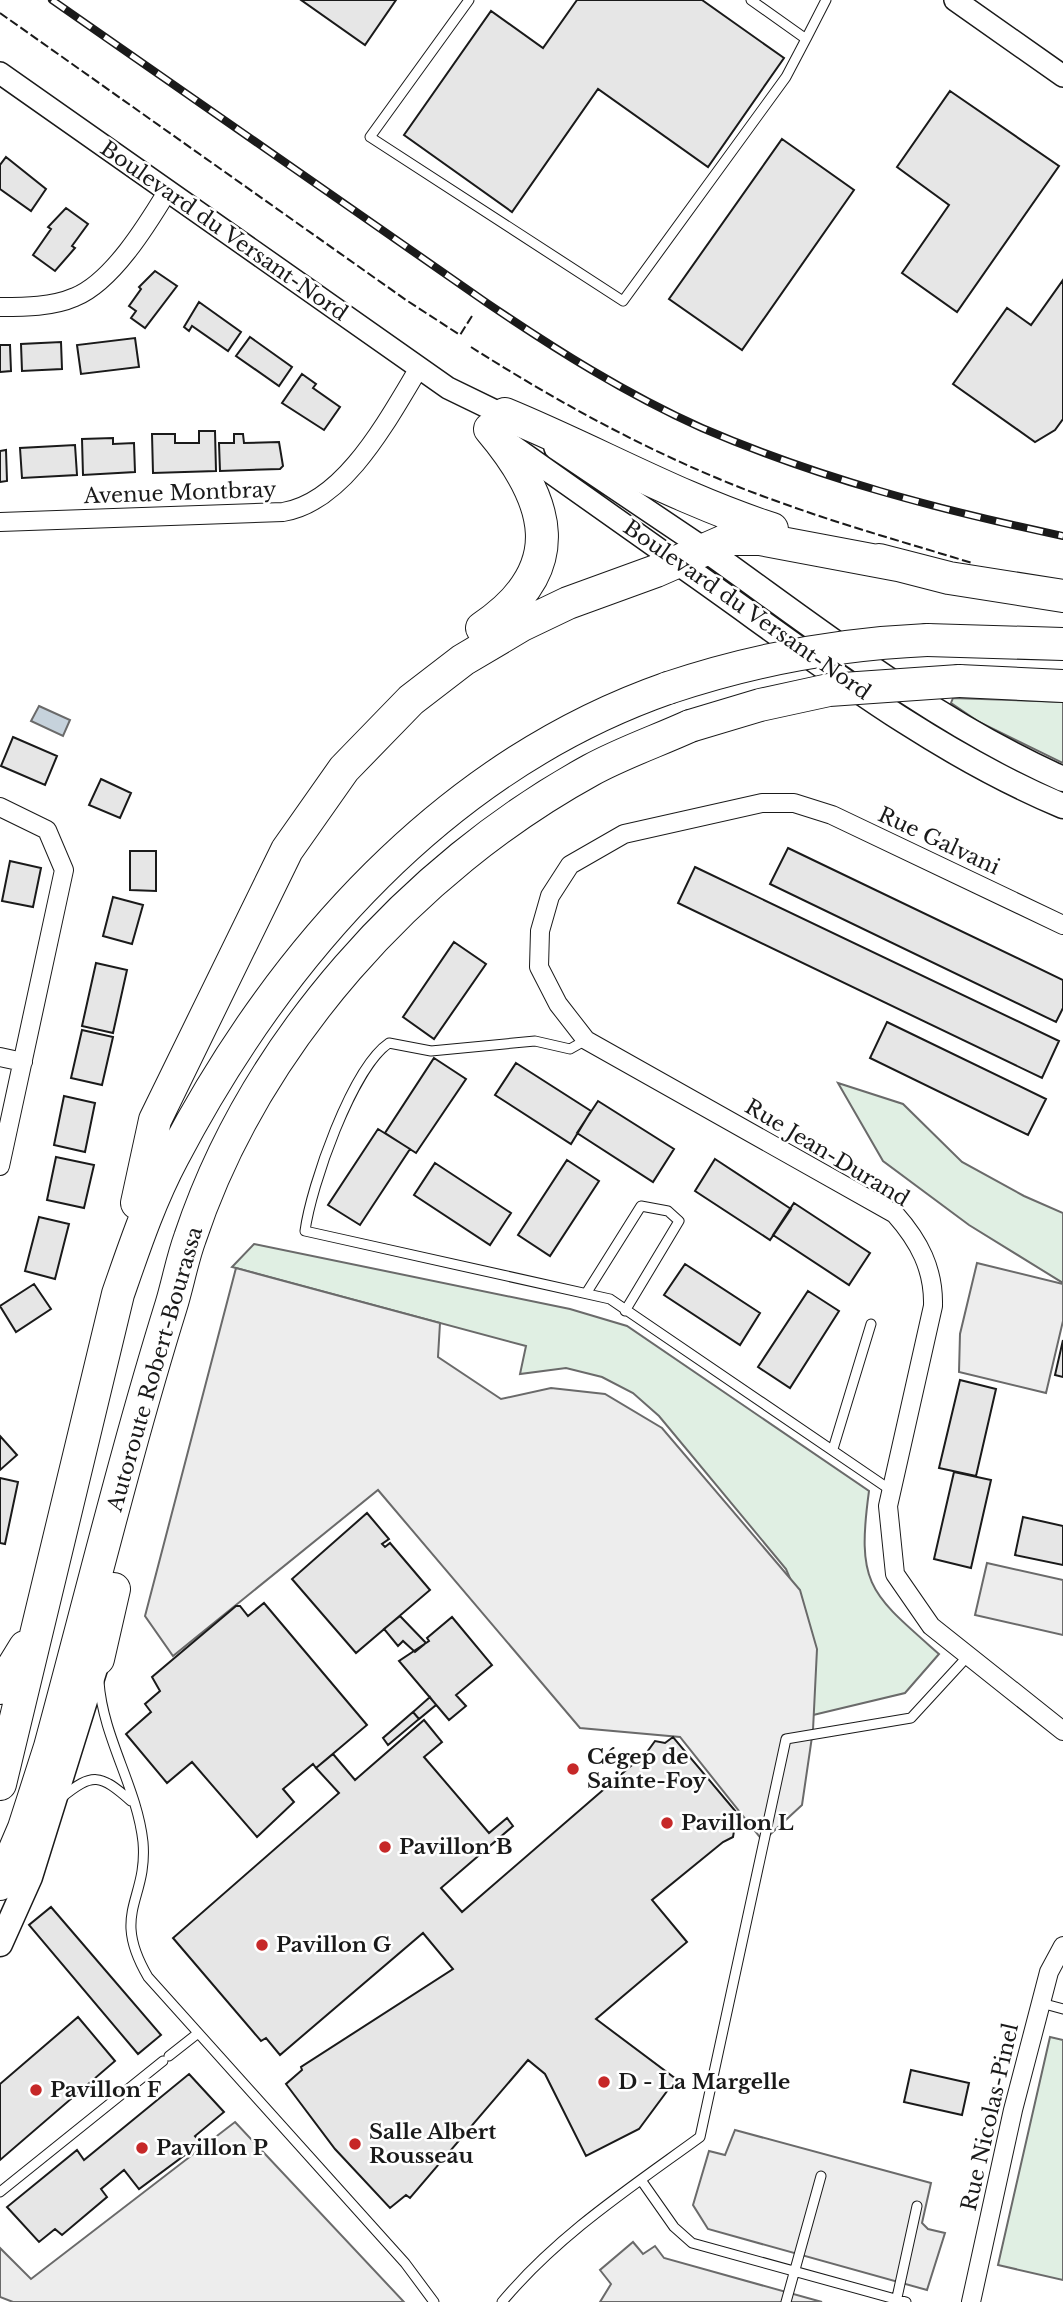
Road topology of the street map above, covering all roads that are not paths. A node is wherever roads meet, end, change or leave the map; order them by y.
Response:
1 (470, 0) edge
2 (751, 0) edge
3 (825, 0) edge
4 (955, 0) edge
5 (806, 39) junction
6 (0, 73) edge
7 (1063, 75) edge
8 (167, 192) junction
9 (0, 307) edge
10 (419, 368) junction
11 (497, 422) junction
12 (0, 522) edge
13 (691, 556) junction
14 (898, 565) junction
15 (1063, 596) edge
16 (1063, 644) edge
17 (1063, 686) edge
18 (362, 747) junction
19 (1063, 779) edge
20 (794, 803) joint
21 (1063, 806) edge
22 (0, 807) edge
23 (1063, 925) edge
24 (586, 1040) junction
25 (0, 1057) edge
26 (23, 1062) junction
27 (0, 1166) edge
28 (587, 1292) junction
29 (118, 1294) junction
30 (625, 1311) junction
31 (871, 1324) dead end
32 (157, 1351) junction
33 (833, 1449) junction
34 (892, 1491) junction
35 (40, 1622) junction
36 (968, 1656) junction
37 (98, 1659) junction
38 (0, 1688) edge
39 (1063, 1731) edge
40 (0, 1784) edge
41 (55, 1802) junction
42 (132, 1802) junction
43 (0, 1884) edge
44 (0, 1944) edge
45 (1063, 1946) edge
46 (1041, 2003) junction
47 (1063, 2009) edge
48 (197, 2034) junction
49 (821, 2176) dead end
50 (641, 2180) junction
51 (0, 2192) edge
52 (917, 2206) dead end
53 (793, 2271) junction
54 (899, 2301) edge
55 (434, 2302) edge
56 (502, 2302) edge
57 (786, 2302) edge
58 (971, 2302) edge

1 - 5 lane
2 - 5 lane
3 - 5 lane
4 - 7 street
6 - 8 street, Boulevard du Versant-Nord
8 - 9 street
8 - 10 street, Boulevard du Versant-Nord
10 - 11 street, Boulevard du Versant-Nord
10 - 12 street, Avenue Montbray
11 - 13 street, Boulevard du Versant-Nord
11 - 13 street, Boulevard du Versant-Nord
11 - 14 highway
11 - 18 highway
13 - 14 highway
13 - 18 highway
13 - 19 main road, Boulevard du Versant-Nord
13 - 21 main road, Boulevard du Versant-Nord
14 - 15 highway
16 - 29 highway, bridge
17 - 32 highway, Autoroute Robert-Bourassa, bridge
18 - 29 highway
20 - 23 street, Rue Galvani
20 - 24 street, Rue Jean-Durand
22 - 26 street
24 - 28 lane
24 - 34 street, Rue Jean-Durand
25 - 26 street
26 - 27 street
28 - 30 lane
28 - 30 lane
29 - 35 highway
30 - 33 lane
31 - 33 lane
32 - 37 highway
32 - 43 highway, Autoroute Robert-Bourassa
33 - 34 lane
34 - 36 street, Rue Jean-Durand
35 - 38 highway
35 - 40 highway
36 - 39 street, Rue Jean-Durand
36 - 50 lane
37 - 41 main road
37 - 42 lane
41 - 42 lane
41 - 44 main road
42 - 48 lane
45 - 46 street, Rue Nicolas-Pinel
46 - 47 lane
46 - 58 street, Rue Nicolas-Pinel
48 - 51 lane
48 - 55 lane
49 - 53 lane
50 - 53 lane
50 - 56 lane
52 - 54 lane
53 - 54 lane
53 - 57 lane

